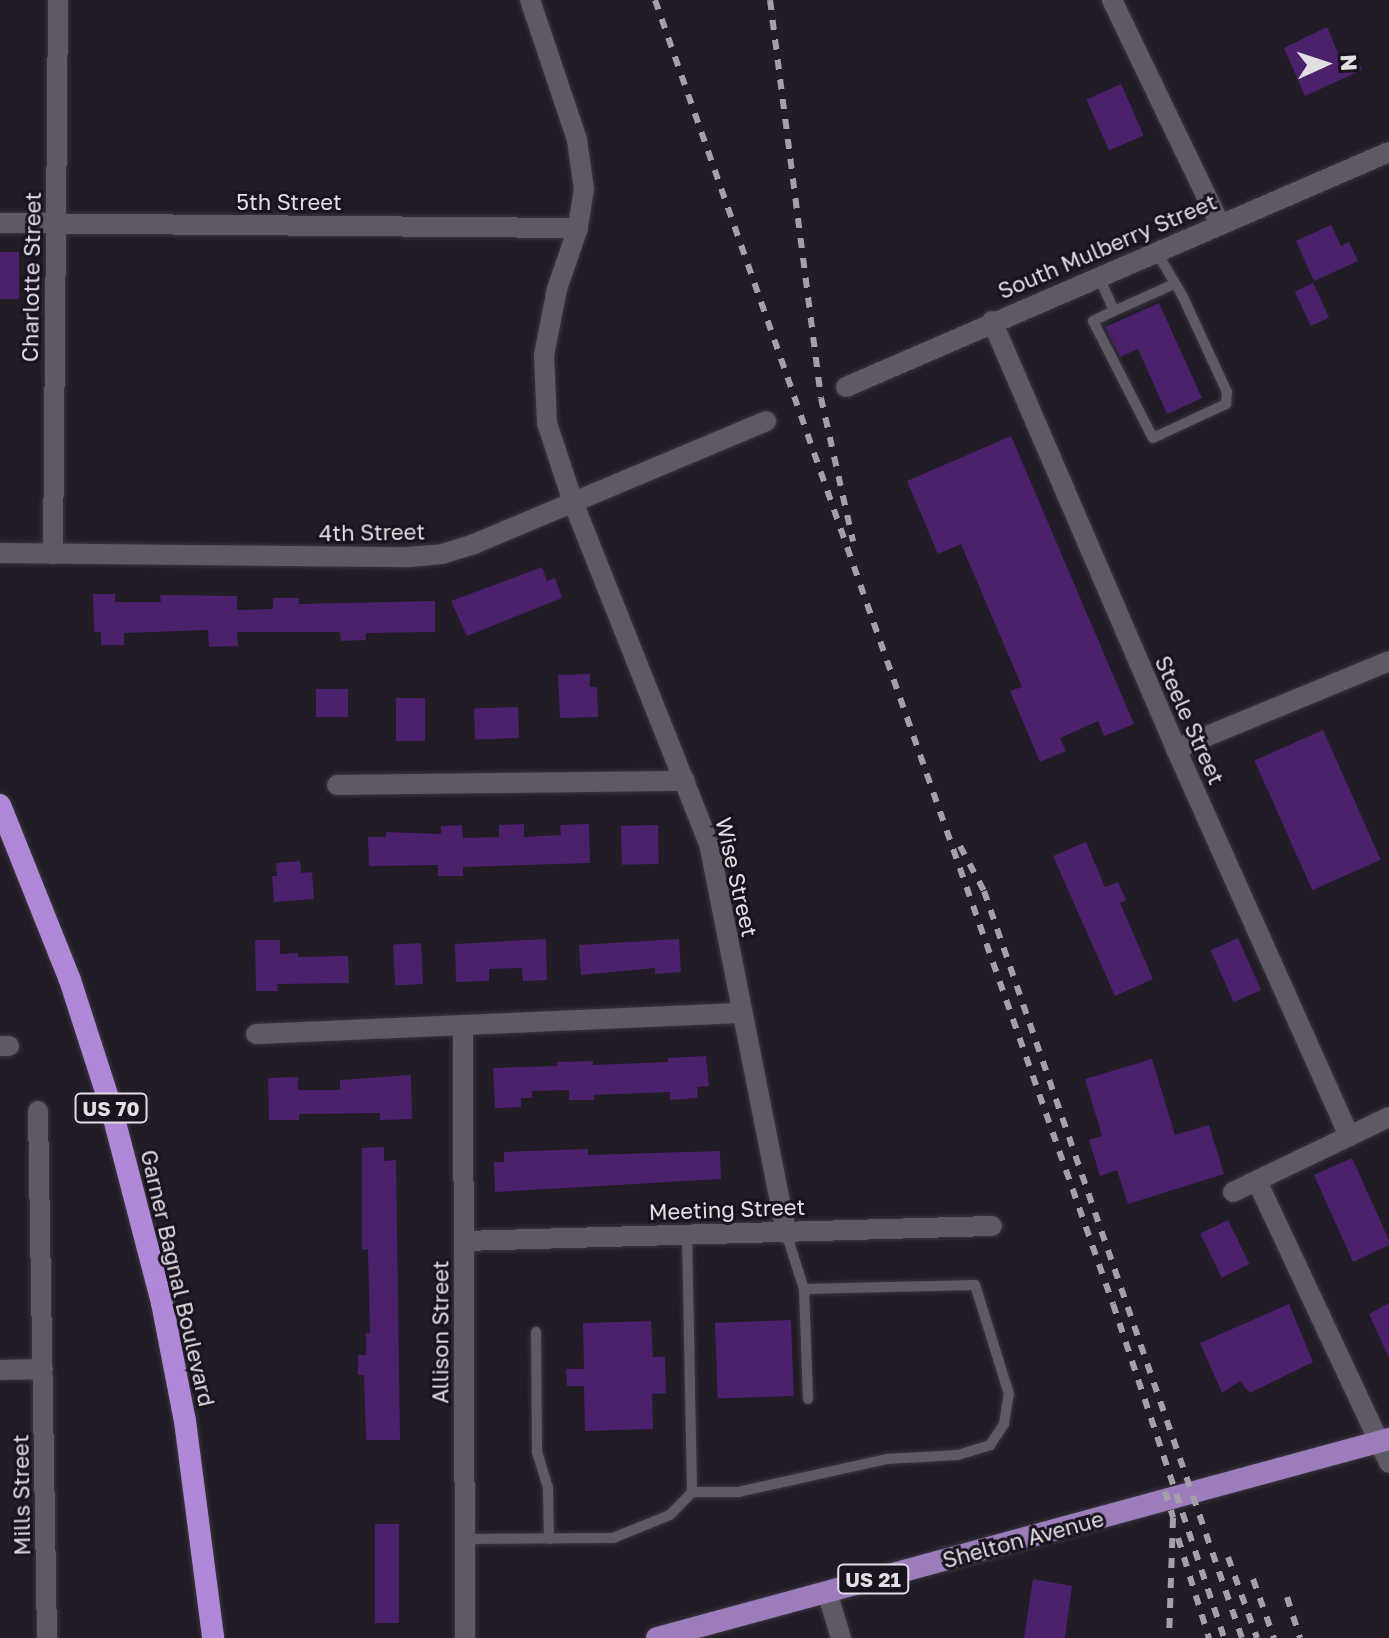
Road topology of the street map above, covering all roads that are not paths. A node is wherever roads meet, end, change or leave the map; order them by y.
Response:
1 (58, 0) edge
2 (530, 0) edge
3 (1112, 0) edge
4 (1389, 152) edge
5 (0, 223) edge
6 (56, 224) junction
7 (1220, 224) junction
8 (578, 228) junction
9 (1156, 251) junction
10 (1098, 276) junction
11 (1174, 284) junction
12 (1114, 311) junction
13 (992, 321) junction
14 (846, 387) dead end
15 (766, 421) dead end
16 (573, 502) junction
17 (0, 553) edge
18 (53, 554) junction
19 (1389, 661) edge
20 (1176, 749) junction
21 (685, 781) junction
22 (337, 785) dead end
23 (0, 805) edge
24 (741, 1013) junction
25 (463, 1026) junction
26 (256, 1034) dead end
27 (38, 1111) dead end
28 (1389, 1117) edge
29 (1349, 1136) junction
30 (1257, 1181) junction
31 (1233, 1192) dead end
32 (992, 1226) dead end
33 (786, 1233) junction
34 (687, 1234) junction
35 (464, 1241) junction
36 (804, 1289) junction
37 (536, 1332) dead end
38 (43, 1369) junction
39 (0, 1370) edge
40 (808, 1399) dead end
41 (1384, 1441) edge
42 (1389, 1463) edge
43 (692, 1492) junction
44 (465, 1539) junction
45 (549, 1539) junction
46 (827, 1592) junction
47 (47, 1638) edge
48 (213, 1638) edge
49 (465, 1638) edge
50 (657, 1638) edge
51 (841, 1638) edge

1 - 6 street, Charlotte Street
2 - 8 street, Wise Street
3 - 7 street
4 - 7 street, South Mulberry Street
5 - 6 street, 5th Street
6 - 8 street, 5th Street
6 - 18 street, Charlotte Street
7 - 9 street, South Mulberry Street
8 - 16 street, Wise Street
9 - 10 street, South Mulberry Street
9 - 11 lane
10 - 12 lane
10 - 13 street, South Mulberry Street
11 - 12 lane
11 - 12 lane
13 - 14 street, South Mulberry Street
13 - 20 street, Steele Street
15 - 16 street, 4th Street
16 - 18 street, 4th Street
16 - 21 street, Wise Street
17 - 18 street, 4th Street
19 - 20 street
20 - 29 street, Steele Street
21 - 22 street
21 - 24 street, Wise Street
23 - 48 highway, Garner Bagnal Boulevard / US 70
24 - 25 street
24 - 33 street, Wise Street
25 - 26 street
25 - 35 street, Allison Street
27 - 38 street, Mills Street
28 - 29 street
29 - 30 street
30 - 31 street
30 - 41 street
32 - 33 street, Meeting Street
33 - 34 street, Meeting Street
33 - 36 lane
34 - 35 street, Meeting Street
34 - 43 lane
35 - 44 street, Allison Street
36 - 40 lane
36 - 43 lane
37 - 45 lane
38 - 39 street
38 - 47 street, Mills Street
41 - 42 street
41 - 46 main road, Shelton Avenue / US 21
43 - 45 lane
44 - 45 lane
44 - 49 street, Allison Street
46 - 50 main road, Shelton Avenue / US 21
46 - 51 street

